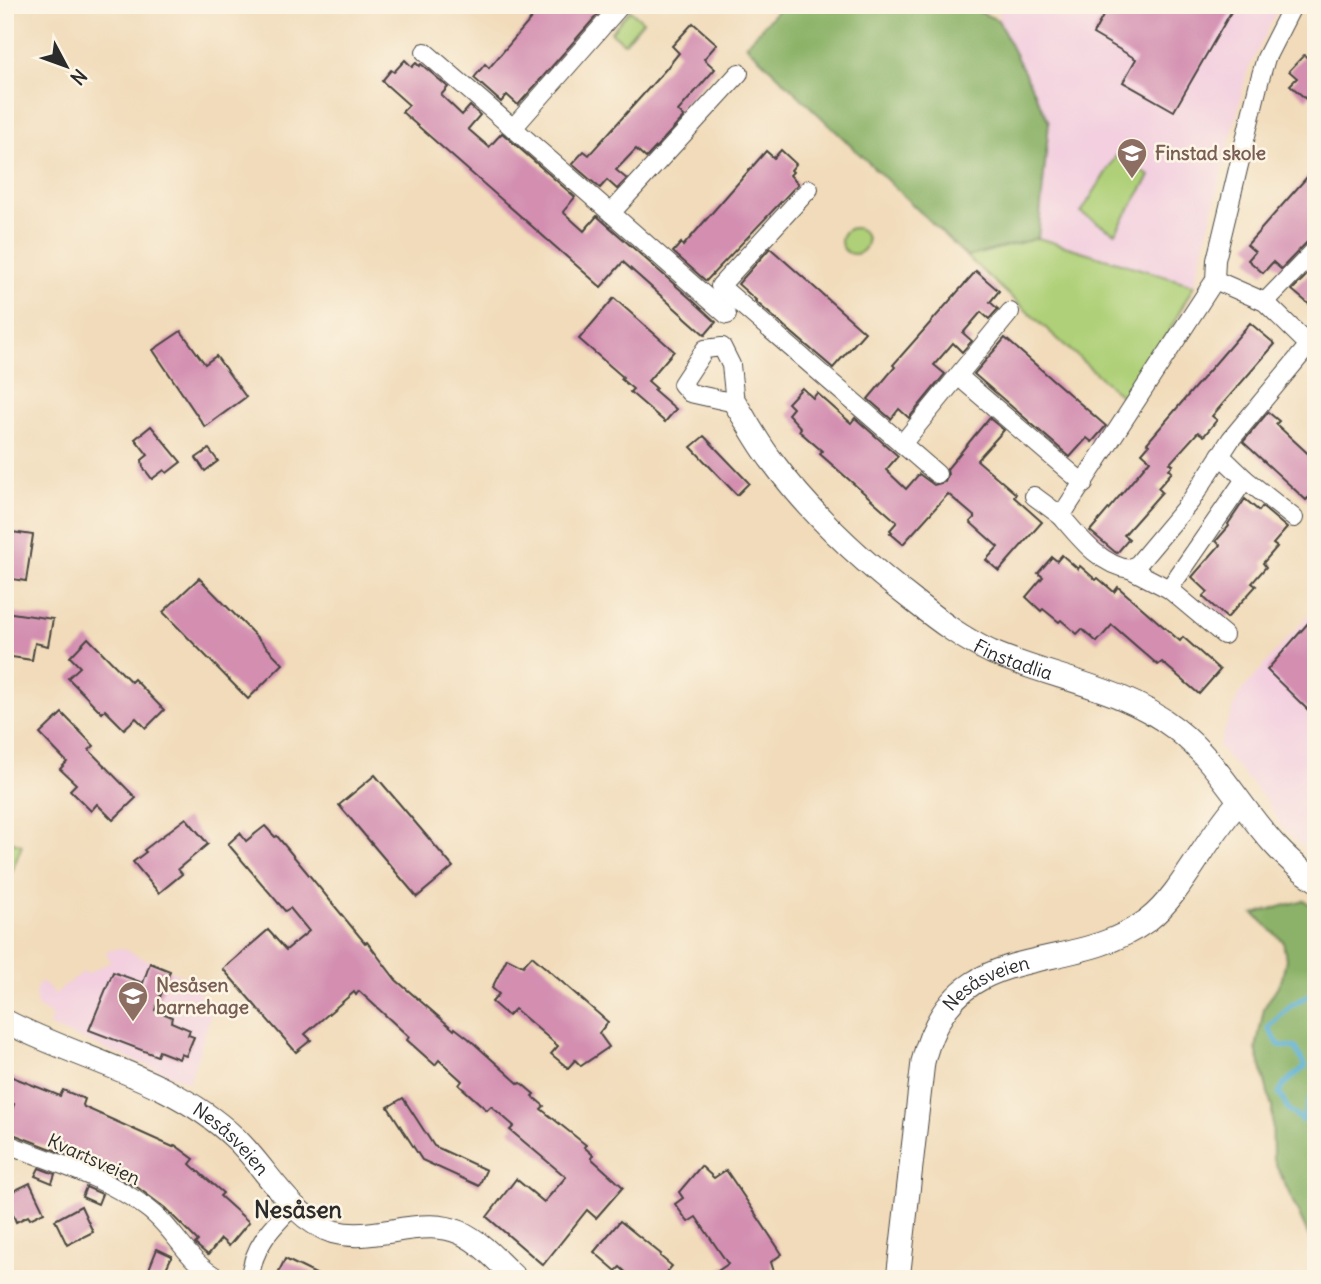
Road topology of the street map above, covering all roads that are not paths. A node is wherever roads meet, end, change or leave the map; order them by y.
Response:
1 (621, 5) edge
2 (1293, 5) edge
3 (425, 52) dead end
4 (739, 73) dead end
5 (513, 128) junction
6 (809, 189) dead end
7 (611, 213) junction
8 (1316, 248) edge
9 (1215, 280) junction
10 (730, 295) junction
11 (1265, 302) junction
12 (1010, 312) dead end
13 (727, 315) junction
14 (722, 347) junction
15 (1312, 349) edge
16 (958, 376) junction
17 (735, 403) junction
18 (902, 444) junction
19 (1220, 455) junction
20 (937, 474) dead end
21 (1245, 479) junction
22 (1084, 484) junction
23 (1034, 496) dead end
24 (1061, 516) junction
25 (1294, 518) dead end
26 (1130, 569) junction
27 (1169, 589) junction
28 (1224, 635) dead end
29 (1239, 802) junction
30 (1316, 880) edge
31 (5, 1021) edge
32 (5, 1143) edge
33 (294, 1205) junction
34 (220, 1279) edge
35 (250, 1279) edge
36 (516, 1279) edge
37 (898, 1279) edge

1 - 5 street
2 - 9 street
3 - 5 street
4 - 7 street
5 - 7 street
6 - 10 street
7 - 13 street
8 - 11 street
9 - 11 street
9 - 22 street
10 - 13 street
10 - 18 street
11 - 15 street
12 - 16 street
13 - 14 street
14 - 17 street, Finstadlia
14 - 17 street
15 - 19 street
16 - 18 street
16 - 22 street
17 - 29 street, Finstadlia
18 - 20 street
19 - 21 street
19 - 26 street
21 - 25 street
21 - 27 street
22 - 24 street
23 - 24 street
24 - 26 street
26 - 27 street
27 - 28 street
29 - 30 street, Finstadlia
29 - 37 street, Nesåsveien
31 - 33 street, Nesåsveien
32 - 34 street, Kvartsveien
33 - 35 street
33 - 36 street, Nesåsveien

